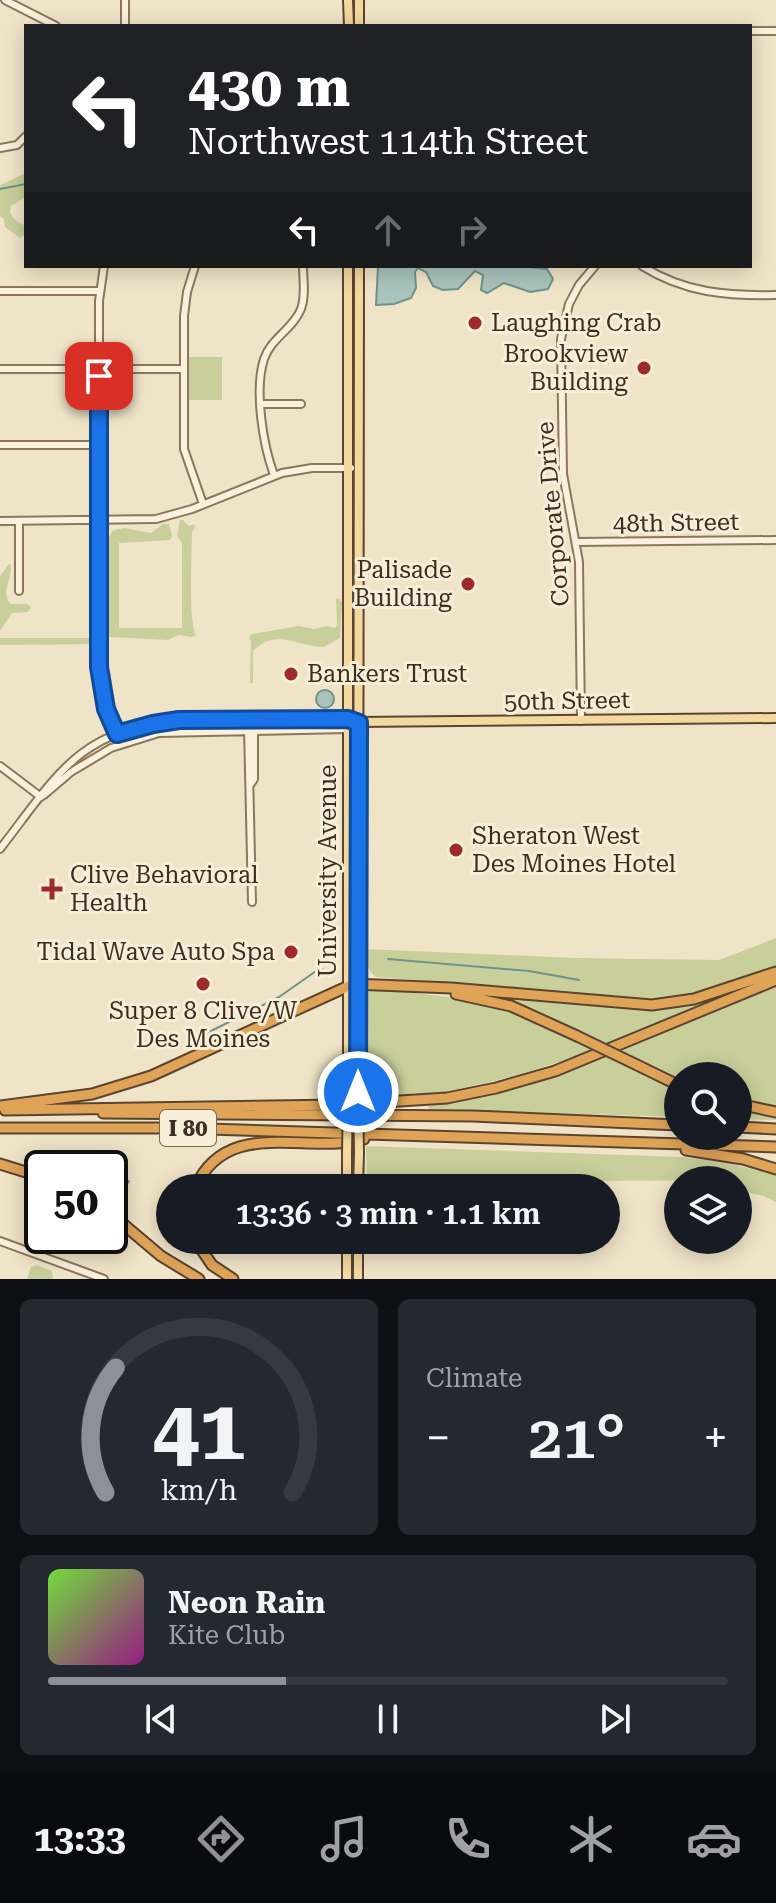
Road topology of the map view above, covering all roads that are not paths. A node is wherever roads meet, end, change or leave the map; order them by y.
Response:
1 (5, 0) edge
2 (125, 0) edge
3 (348, 0) edge
4 (359, 0) edge
5 (41, 23) edge
6 (125, 24) edge
7 (349, 24) edge
8 (359, 24) edge
9 (752, 31) edge
10 (776, 31) edge
11 (24, 138) edge
12 (0, 148) edge
13 (104, 268) edge
14 (194, 268) edge
15 (303, 268) edge
16 (348, 268) edge
17 (359, 268) edge
18 (593, 268) edge
19 (646, 268) edge
20 (0, 291) edge
21 (100, 291) junction
22 (776, 295) edge
23 (0, 369) edge
24 (184, 369) junction
25 (99, 370) junction
26 (261, 404) junction
27 (301, 404) dead end
28 (0, 445) edge
29 (99, 445) junction
30 (348, 468) junction
31 (359, 468) junction
32 (274, 475) junction
33 (203, 504) junction
34 (0, 521) edge
35 (19, 521) junction
36 (99, 521) junction
37 (776, 540) edge
38 (577, 542) junction
39 (19, 591) dead end
40 (776, 718) edge
41 (348, 719) junction
42 (251, 720) junction
43 (581, 721) junction
44 (359, 723) junction
45 (348, 729) junction
46 (251, 730) junction
47 (117, 734) junction
48 (121, 744) junction
49 (0, 766) edge
50 (41, 797) junction
51 (0, 849) edge
52 (252, 902) dead end
53 (776, 972) edge
54 (776, 980) edge
55 (354, 984) junction
56 (403, 986) junction
57 (664, 1078) edge
58 (752, 1107) edge
59 (0, 1108) edge
60 (48, 1109) junction
61 (776, 1112) edge
62 (664, 1124) edge
63 (0, 1128) edge
64 (752, 1128) edge
65 (776, 1129) edge
66 (376, 1136) junction
67 (631, 1143) junction
68 (776, 1147) edge
69 (0, 1164) edge
70 (776, 1169) edge
71 (24, 1171) edge
72 (203, 1174) edge
73 (347, 1174) edge
74 (358, 1174) edge
75 (128, 1228) edge
76 (0, 1241) edge
77 (205, 1254) edge
78 (347, 1254) edge
79 (358, 1254) edge
80 (104, 1279) edge
81 (199, 1279) edge
82 (233, 1279) edge
83 (347, 1279) edge
84 (358, 1279) edge

1 - 5 street
2 - 6 street
3 - 7 main road
4 - 8 main road
9 - 10 street
11 - 12 street
13 - 21 street
14 - 24 street
15 - 26 street
16 - 30 main road, University Avenue
17 - 31 main road, University Avenue
18 - 38 street, Corporate Drive
19 - 22 street
20 - 21 street
21 - 25 street
23 - 25 street
24 - 25 street
24 - 33 street
25 - 29 street
26 - 27 street
26 - 32 street
28 - 29 street
29 - 36 street
30 - 31 street
30 - 32 street
30 - 41 main road, University Avenue
31 - 44 main road, University Avenue
32 - 33 street
33 - 36 street
34 - 35 street
35 - 36 street
35 - 39 street
36 - 47 street
37 - 38 street, 48th Street
38 - 43 street, Corporate Drive
40 - 43 main road, 50th Street
41 - 42 street
41 - 44 main road
41 - 45 main road, University Avenue
42 - 46 street
42 - 47 street
43 - 44 main road, 50th Street
44 - 45 main road
44 - 55 main road, University Avenue
45 - 46 street
45 - 55 main road, University Avenue
46 - 48 street
46 - 52 street
47 - 48 street
47 - 50 street
48 - 50 street
49 - 50 street
50 - 51 street
53 - 56 highway
54 - 60 highway, I 80
55 - 56 highway
55 - 59 highway
55 - 73 main road, University Avenue, bridge
55 - 74 main road, University Avenue, bridge
56 - 57 highway, bridge
58 - 61 highway
59 - 60 highway, I 80
60 - 62 highway
63 - 66 highway, I 80
64 - 65 highway
66 - 67 highway, I 80
66 - 72 highway
67 - 68 highway
67 - 70 highway, I 80
69 - 71 highway
75 - 81 highway
76 - 80 street
77 - 82 highway
78 - 83 main road
79 - 84 main road

